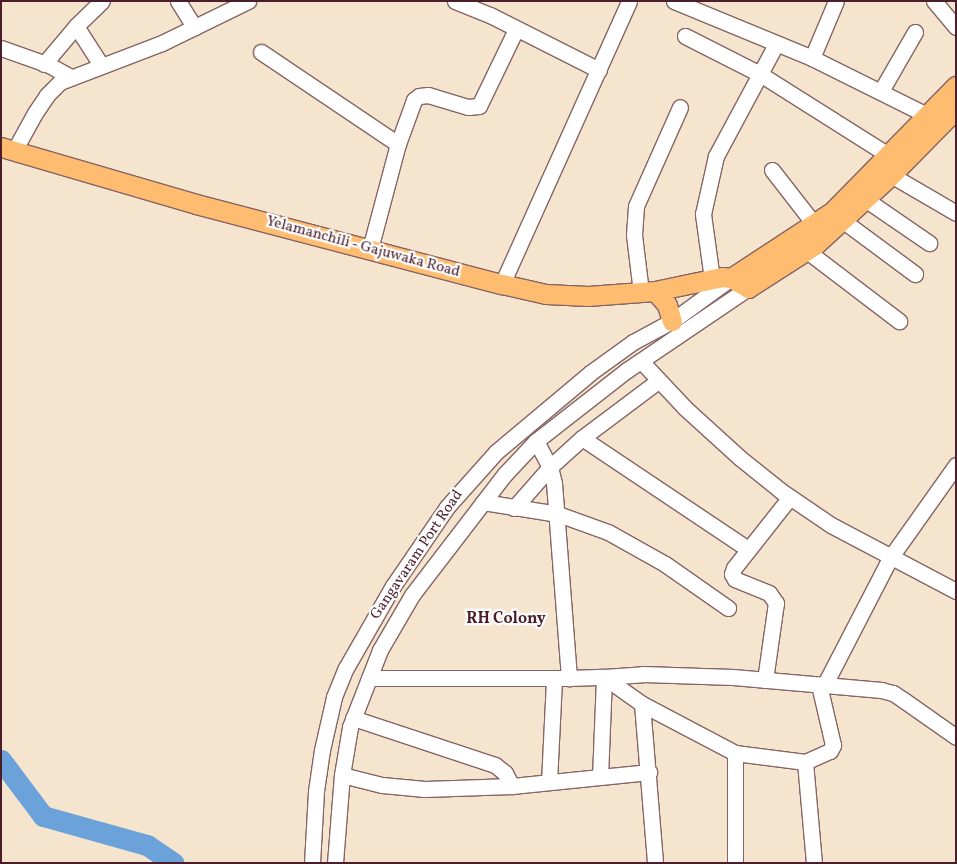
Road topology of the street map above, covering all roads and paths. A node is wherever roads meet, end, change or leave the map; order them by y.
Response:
1 (102, 1) edge
2 (178, 1) edge
3 (248, 1) edge
4 (454, 1) edge
5 (629, 1) edge
6 (674, 1) edge
7 (836, 1) edge
8 (934, 1) edge
9 (76, 26) junction
10 (194, 27) junction
11 (956, 27) edge
12 (516, 29) junction
13 (915, 32) dead end
14 (685, 36) dead end
15 (776, 44) junction
16 (1, 48) edge
17 (261, 52) dead end
18 (812, 58) junction
19 (44, 64) junction
20 (101, 65) junction
21 (599, 70) junction
22 (760, 74) junction
23 (71, 77) junction
24 (956, 86) edge
25 (881, 91) junction
26 (680, 107) dead end
27 (956, 109) edge
28 (927, 115) junction
29 (398, 144) junction
30 (8, 149) edge
31 (888, 155) junction
32 (772, 170) dead end
33 (891, 174) junction
34 (864, 199) junction
35 (956, 213) edge
36 (842, 220) junction
37 (814, 224) junction
38 (930, 243) dead end
39 (370, 249) junction
40 (807, 251) junction
41 (915, 274) dead end
42 (721, 279) junction
43 (502, 284) junction
44 (748, 288) junction
45 (648, 292) junction
46 (672, 321) junction
47 (899, 321) dead end
48 (641, 361) junction
49 (658, 381) junction
50 (582, 438) junction
51 (536, 441) junction
52 (956, 465) edge
53 (550, 467) junction
54 (790, 497) junction
55 (483, 502) junction
56 (514, 508) junction
57 (558, 514) junction
58 (427, 536) junction
59 (748, 549) junction
60 (446, 550) junction
61 (890, 558) junction
62 (956, 591) edge
63 (728, 608) dead end
64 (604, 677) junction
65 (368, 678) junction
66 (561, 678) junction
67 (765, 680) junction
68 (822, 684) junction
69 (642, 704) junction
70 (360, 720) junction
71 (956, 737) edge
72 (734, 753) junction
73 (805, 762) junction
74 (649, 772) junction
75 (600, 777) junction
76 (355, 779) junction
77 (549, 782) junction
78 (512, 786) junction
79 (312, 863) edge
80 (335, 863) edge
81 (655, 863) edge
82 (735, 863) edge
83 (814, 863) edge

1 - 9 street
2 - 10 street
3 - 10 street
4 - 12 street
5 - 21 street
6 - 15 street
7 - 18 street
8 - 11 street
9 - 19 street
9 - 20 street
10 - 20 street
12 - 21 street
12 - 29 street
13 - 25 street
14 - 22 street
15 - 18 street
15 - 22 street
16 - 19 street
17 - 29 street
18 - 25 street
19 - 23 street
20 - 23 street
21 - 43 street
22 - 31 street
22 - 42 street
23 - 30 street
24 - 28 main road, Yelamanchili - Gajuwaka Road
25 - 28 street
26 - 45 street
27 - 33 main road
28 - 31 main road, Yelamanchili - Gajuwaka Road
29 - 39 street
30 - 39 main road, Yelamanchili - Gajuwaka Road
31 - 37 main road, Yelamanchili - Gajuwaka Road
32 - 37 street
33 - 34 main road
33 - 35 street
34 - 36 main road
34 - 38 street
36 - 40 main road
36 - 41 street
37 - 42 main road, Yelamanchili - Gajuwaka Road
39 - 43 main road, Yelamanchili - Gajuwaka Road
40 - 44 main road
40 - 47 street
42 - 44 main road
42 - 45 main road, Yelamanchili - Gajuwaka Road
42 - 46 street, Gangavaram Port Road
43 - 45 main road, Yelamanchili - Gajuwaka Road
44 - 48 street, Gangavaram Port Road
45 - 46 main road
46 - 58 street, Gangavaram Port Road
48 - 49 street
48 - 51 street, Gangavaram Port Road
49 - 50 street
49 - 54 street
50 - 53 street
50 - 59 street
51 - 53 street
51 - 55 street, Gangavaram Port Road
52 - 61 street
53 - 56 street
53 - 57 street
54 - 59 street
54 - 61 street
55 - 56 street
55 - 60 street, Gangavaram Port Road
56 - 57 street
57 - 63 street
57 - 66 street
58 - 60 street
58 - 79 street, Gangavaram Port Road
59 - 67 street
60 - 65 street, Gangavaram Port Road
61 - 62 street
61 - 68 street
64 - 66 street
64 - 67 street
64 - 69 street
64 - 75 street
65 - 66 street
65 - 70 street, Gangavaram Port Road
66 - 77 street
67 - 68 street
68 - 71 street
68 - 73 street
69 - 72 street
69 - 74 street
70 - 76 street, Gangavaram Port Road
70 - 78 street
72 - 73 street
72 - 82 street
73 - 83 street
74 - 75 street
74 - 81 street
75 - 77 street
76 - 78 street
76 - 80 street, Gangavaram Port Road
77 - 78 street

